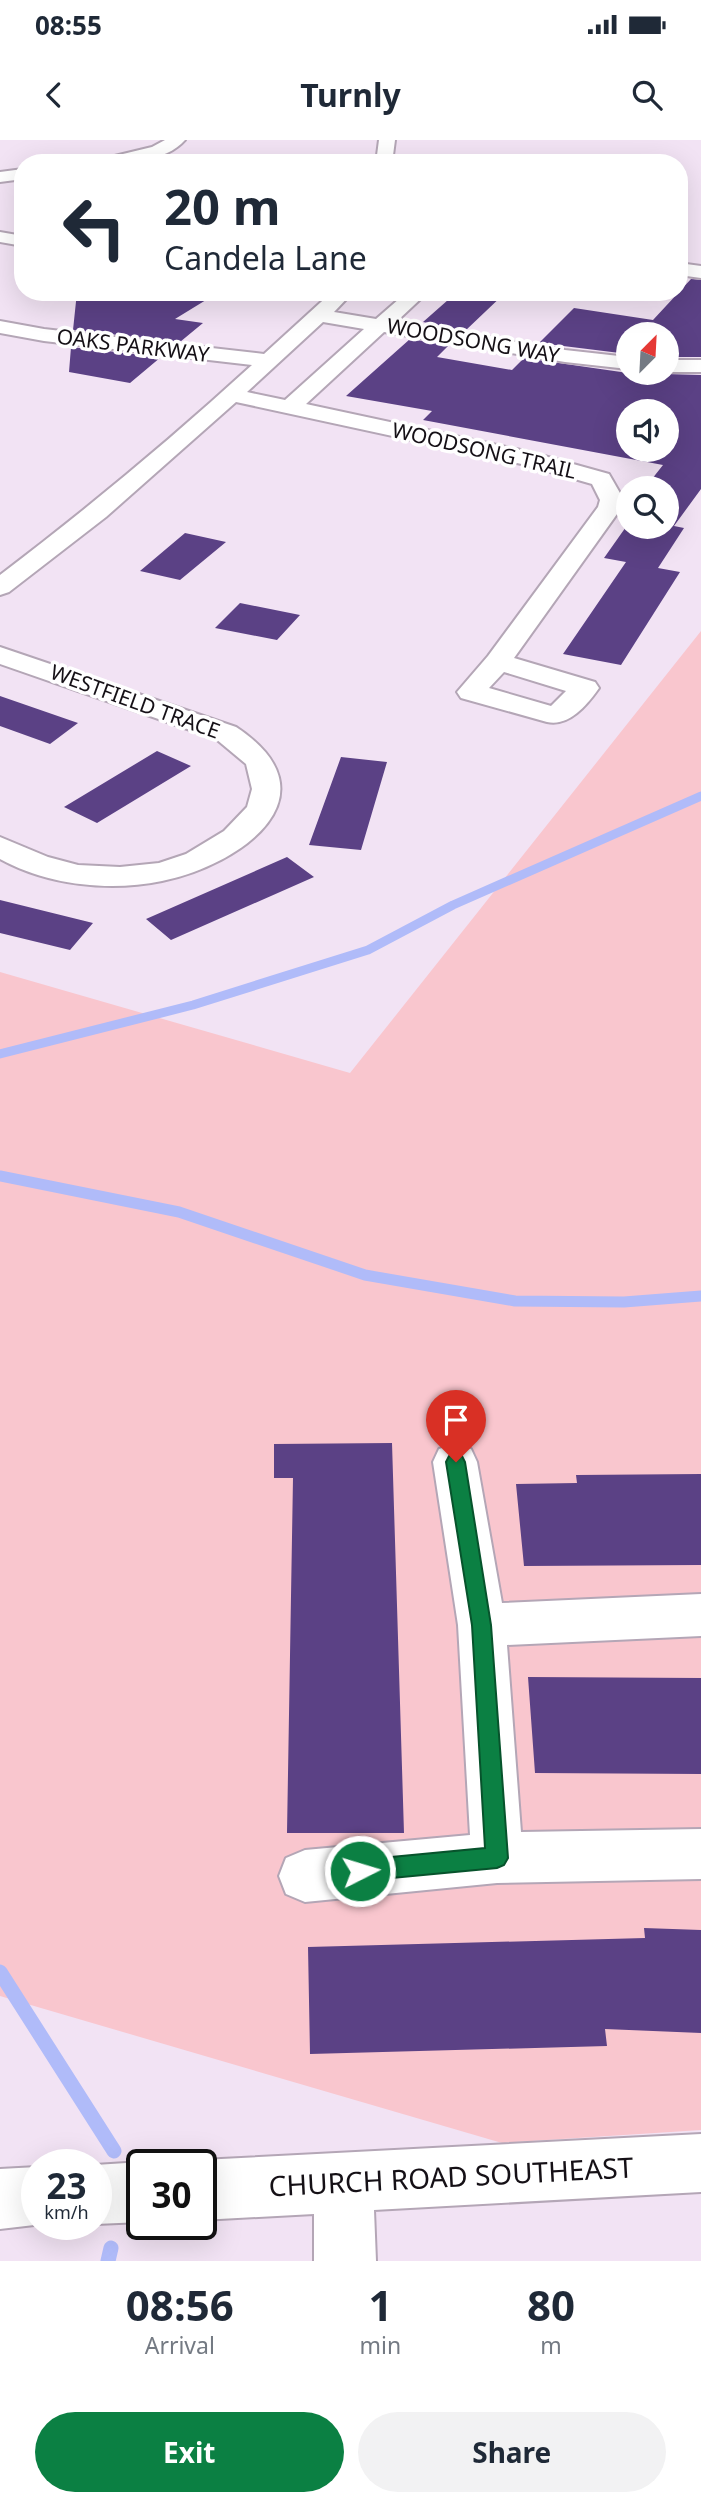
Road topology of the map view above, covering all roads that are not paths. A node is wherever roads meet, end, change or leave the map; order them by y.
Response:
1 (177, 140) edge
2 (144, 154) edge
3 (334, 301) edge
4 (408, 301) edge
5 (319, 315) junction
6 (377, 325) junction
7 (0, 327) edge
8 (267, 361) junction
9 (616, 362) edge
10 (679, 366) edge
11 (701, 366) edge
12 (231, 395) junction
13 (291, 406) junction
14 (0, 587) edge
15 (0, 655) edge
16 (498, 662) dead end
17 (0, 846) edge
18 (456, 1462) dead end
19 (701, 1615) edge
20 (482, 1625) junction
21 (701, 1854) edge
22 (497, 1858) junction
23 (305, 1876) dead end
24 (701, 2163) edge
25 (343, 2183) junction
26 (217, 2189) edge
27 (21, 2198) edge
28 (0, 2199) edge
29 (345, 2261) edge

1 - 2 street
3 - 5 street
4 - 6 street
5 - 6 street, WOODSONG WAY
5 - 8 street
6 - 9 street, WOODSONG WAY
6 - 13 street
7 - 8 street, OAKS PARKWAY
8 - 12 street
10 - 11 street
12 - 13 street, WOODSONG TRAIL
12 - 14 street
13 - 16 street, WOODSONG TRAIL
15 - 17 street, WESTFIELD TRACE
18 - 20 street
19 - 20 street
20 - 22 street
21 - 22 street
22 - 23 street
24 - 25 street, CHURCH ROAD SOUTHEAST
25 - 26 street, CHURCH ROAD SOUTHEAST
25 - 29 street
27 - 28 street

